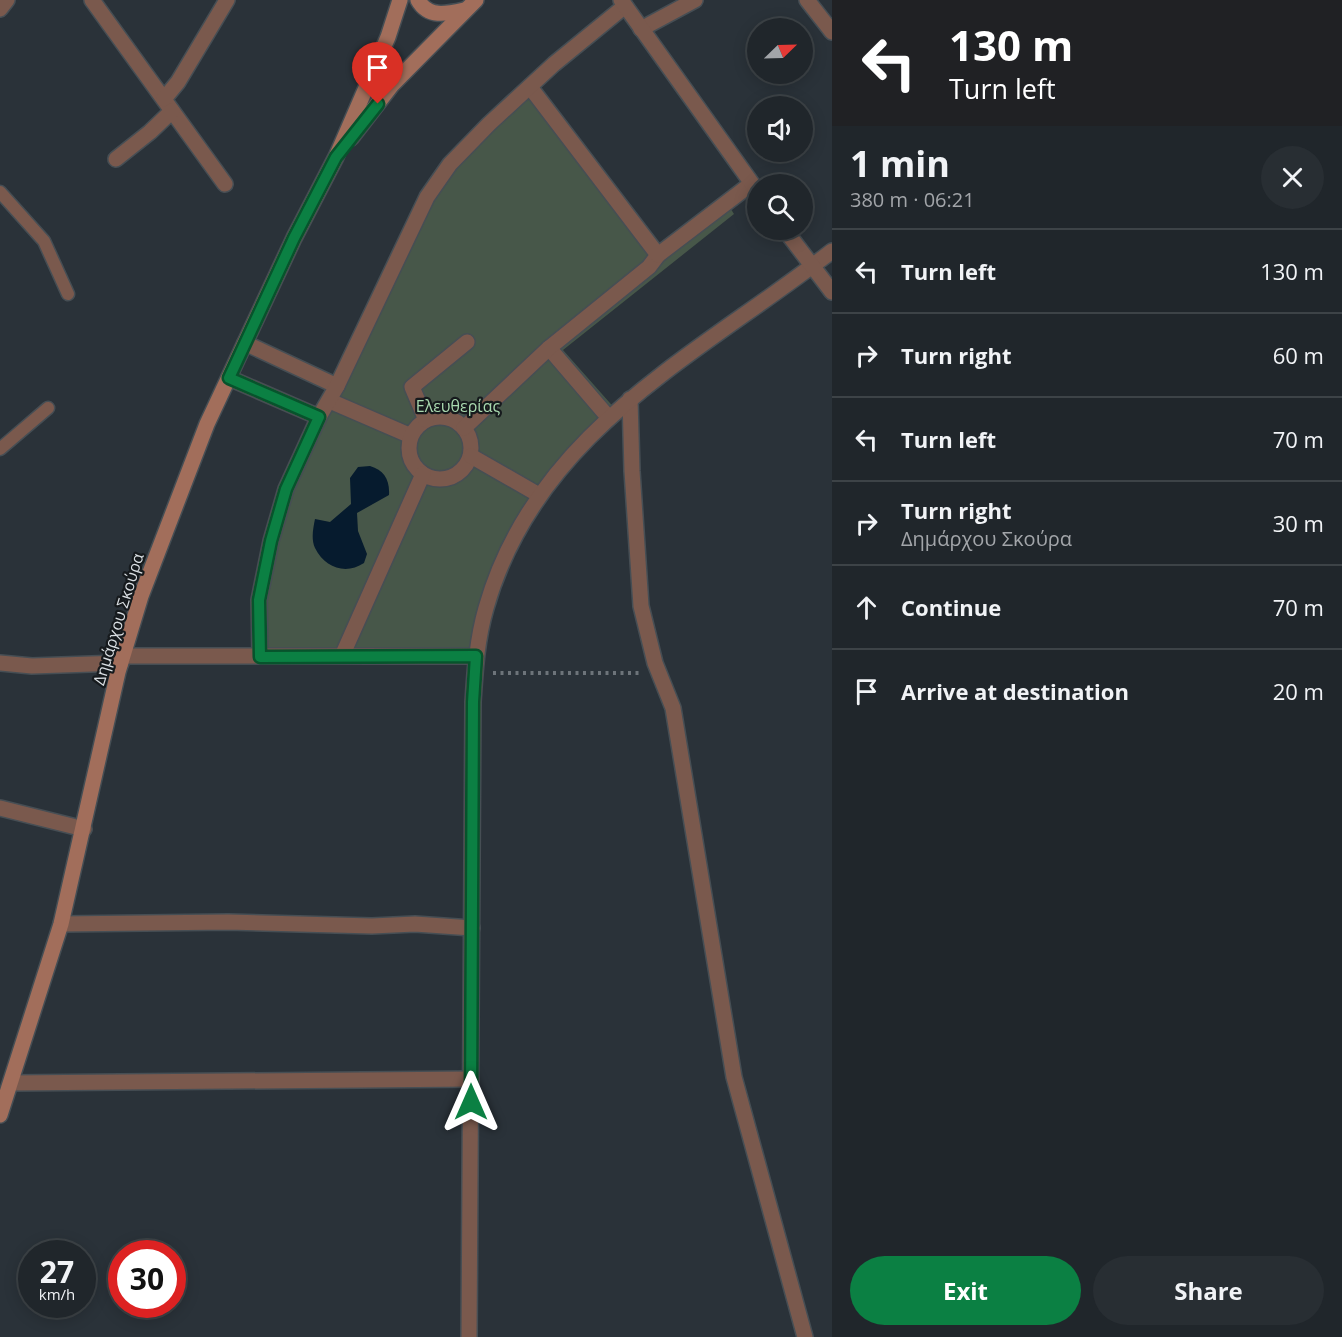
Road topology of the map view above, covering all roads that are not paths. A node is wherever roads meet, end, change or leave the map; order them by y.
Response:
1 (7, 0) edge
2 (92, 0) edge
3 (227, 0) edge
4 (400, 0) edge
5 (418, 0) edge
6 (476, 0) edge
7 (695, 0) edge
8 (807, 0) edge
9 (623, 3) edge
10 (0, 9) edge
11 (464, 10) junction
12 (641, 29) junction
13 (832, 32) edge
14 (530, 87) junction
15 (168, 105) junction
16 (336, 157) junction
17 (116, 159) dead end
18 (747, 178) edge
19 (225, 184) dead end
20 (0, 192) edge
21 (747, 193) edge
22 (793, 240) edge
23 (832, 251) edge
24 (658, 255) junction
25 (813, 266) junction
26 (832, 292) edge
27 (68, 294) dead end
28 (467, 342) dead end
29 (245, 343) junction
30 (549, 348) junction
31 (229, 378) junction
32 (338, 386) junction
33 (630, 399) junction
34 (330, 401) junction
35 (48, 408) dead end
36 (319, 417) junction
37 (609, 418) junction
38 (426, 420) junction
39 (464, 428) junction
40 (411, 436) junction
41 (0, 449) edge
42 (471, 456) junction
43 (423, 474) junction
44 (539, 495) junction
45 (342, 656) junction
46 (476, 656) junction
47 (260, 657) junction
48 (122, 660) junction
49 (0, 663) edge
50 (0, 808) edge
51 (84, 829) junction
52 (61, 924) junction
53 (472, 928) junction
54 (471, 1079) junction
55 (11, 1083) junction
56 (0, 1115) edge
57 (470, 1337) edge
58 (805, 1337) edge

1 - 10 street
2 - 15 street
3 - 15 street
4 - 16 main road
5 - 11 main road
6 - 11 main road
7 - 12 street
8 - 13 street
9 - 12 street
9 - 14 street
11 - 16 main road
12 - 18 street
14 - 24 street
14 - 32 street
15 - 17 street
15 - 19 street
16 - 29 main road, Δημάρχου Σκούρα
20 - 27 lane
21 - 24 street
22 - 25 street
23 - 25 street
24 - 30 street
25 - 26 street
25 - 33 street
28 - 38 street
29 - 31 main road, Δημάρχου Σκούρα
29 - 32 street
30 - 37 street
30 - 39 street
31 - 36 street
31 - 48 main road, Δημάρχου Σκούρα
32 - 34 street
33 - 37 street
33 - 58 street
34 - 36 street
34 - 40 street
35 - 41 lane
36 - 47 street
37 - 44 street
38 - 39 street
38 - 40 street
39 - 42 street
40 - 43 street
42 - 43 street
42 - 44 street
43 - 45 street
44 - 46 street
45 - 46 street
45 - 47 street
46 - 53 street
47 - 48 street
48 - 49 street
48 - 51 main road, Δημάρχου Σκούρα
50 - 51 street
51 - 52 main road, Δημάρχου Σκούρα
52 - 53 street
52 - 55 main road, Δημάρχου Σκούρα
53 - 54 street
54 - 55 street
54 - 57 street
55 - 56 main road, Δημάρχου Σκούρα

